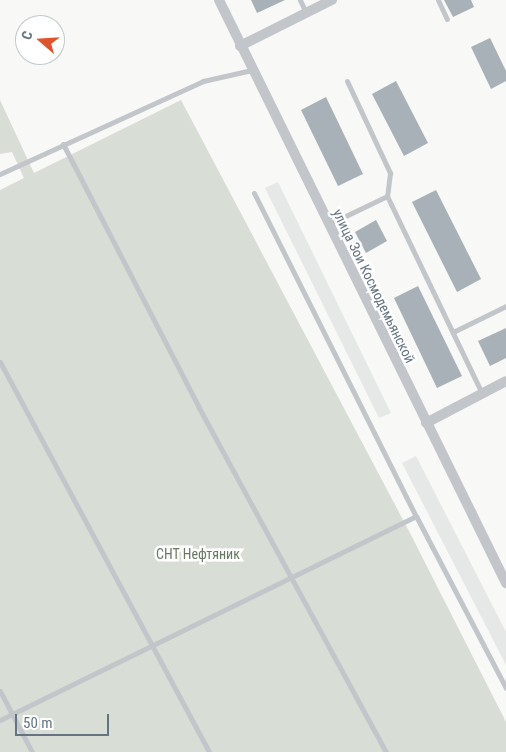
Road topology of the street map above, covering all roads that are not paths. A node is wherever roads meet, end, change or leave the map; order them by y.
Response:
1 (219, 0) edge
2 (300, 0) edge
3 (332, 0) edge
4 (438, 0) edge
5 (306, 13) junction
6 (447, 19) dead end
7 (240, 46) junction
8 (252, 70) junction
9 (347, 81) dead end
10 (63, 144) junction
11 (0, 174) edge
12 (254, 193) dead end
13 (387, 196) junction
14 (328, 224) junction
15 (506, 306) edge
16 (453, 332) junction
17 (0, 362) edge
18 (506, 381) edge
19 (482, 393) junction
20 (426, 424) junction
21 (416, 516) junction
22 (292, 576) junction
23 (506, 583) edge
24 (151, 646) junction
25 (506, 688) edge
26 (0, 691) edge
27 (12, 714) junction
28 (0, 720) edge
29 (32, 752) edge
30 (209, 752) edge
31 (386, 752) edge

1 - 7 street, улица Зои Космодемьянской
2 - 5 lane
3 - 5 street
4 - 6 lane
5 - 7 street
7 - 8 street, улица Зои Космодемьянской
8 - 10 lane
8 - 14 street, улица Зои Космодемьянской
9 - 13 lane
10 - 11 lane
10 - 22 lane
12 - 21 lane
13 - 14 lane
13 - 16 lane
14 - 20 street, улица Зои Космодемьянской
15 - 16 lane
16 - 19 lane
17 - 24 lane
18 - 19 street
19 - 20 street
20 - 23 street, улица Зои Космодемьянской
21 - 22 lane
21 - 25 lane
22 - 24 lane
22 - 31 lane
24 - 27 lane
24 - 30 lane
26 - 27 lane
27 - 28 lane
27 - 29 lane

